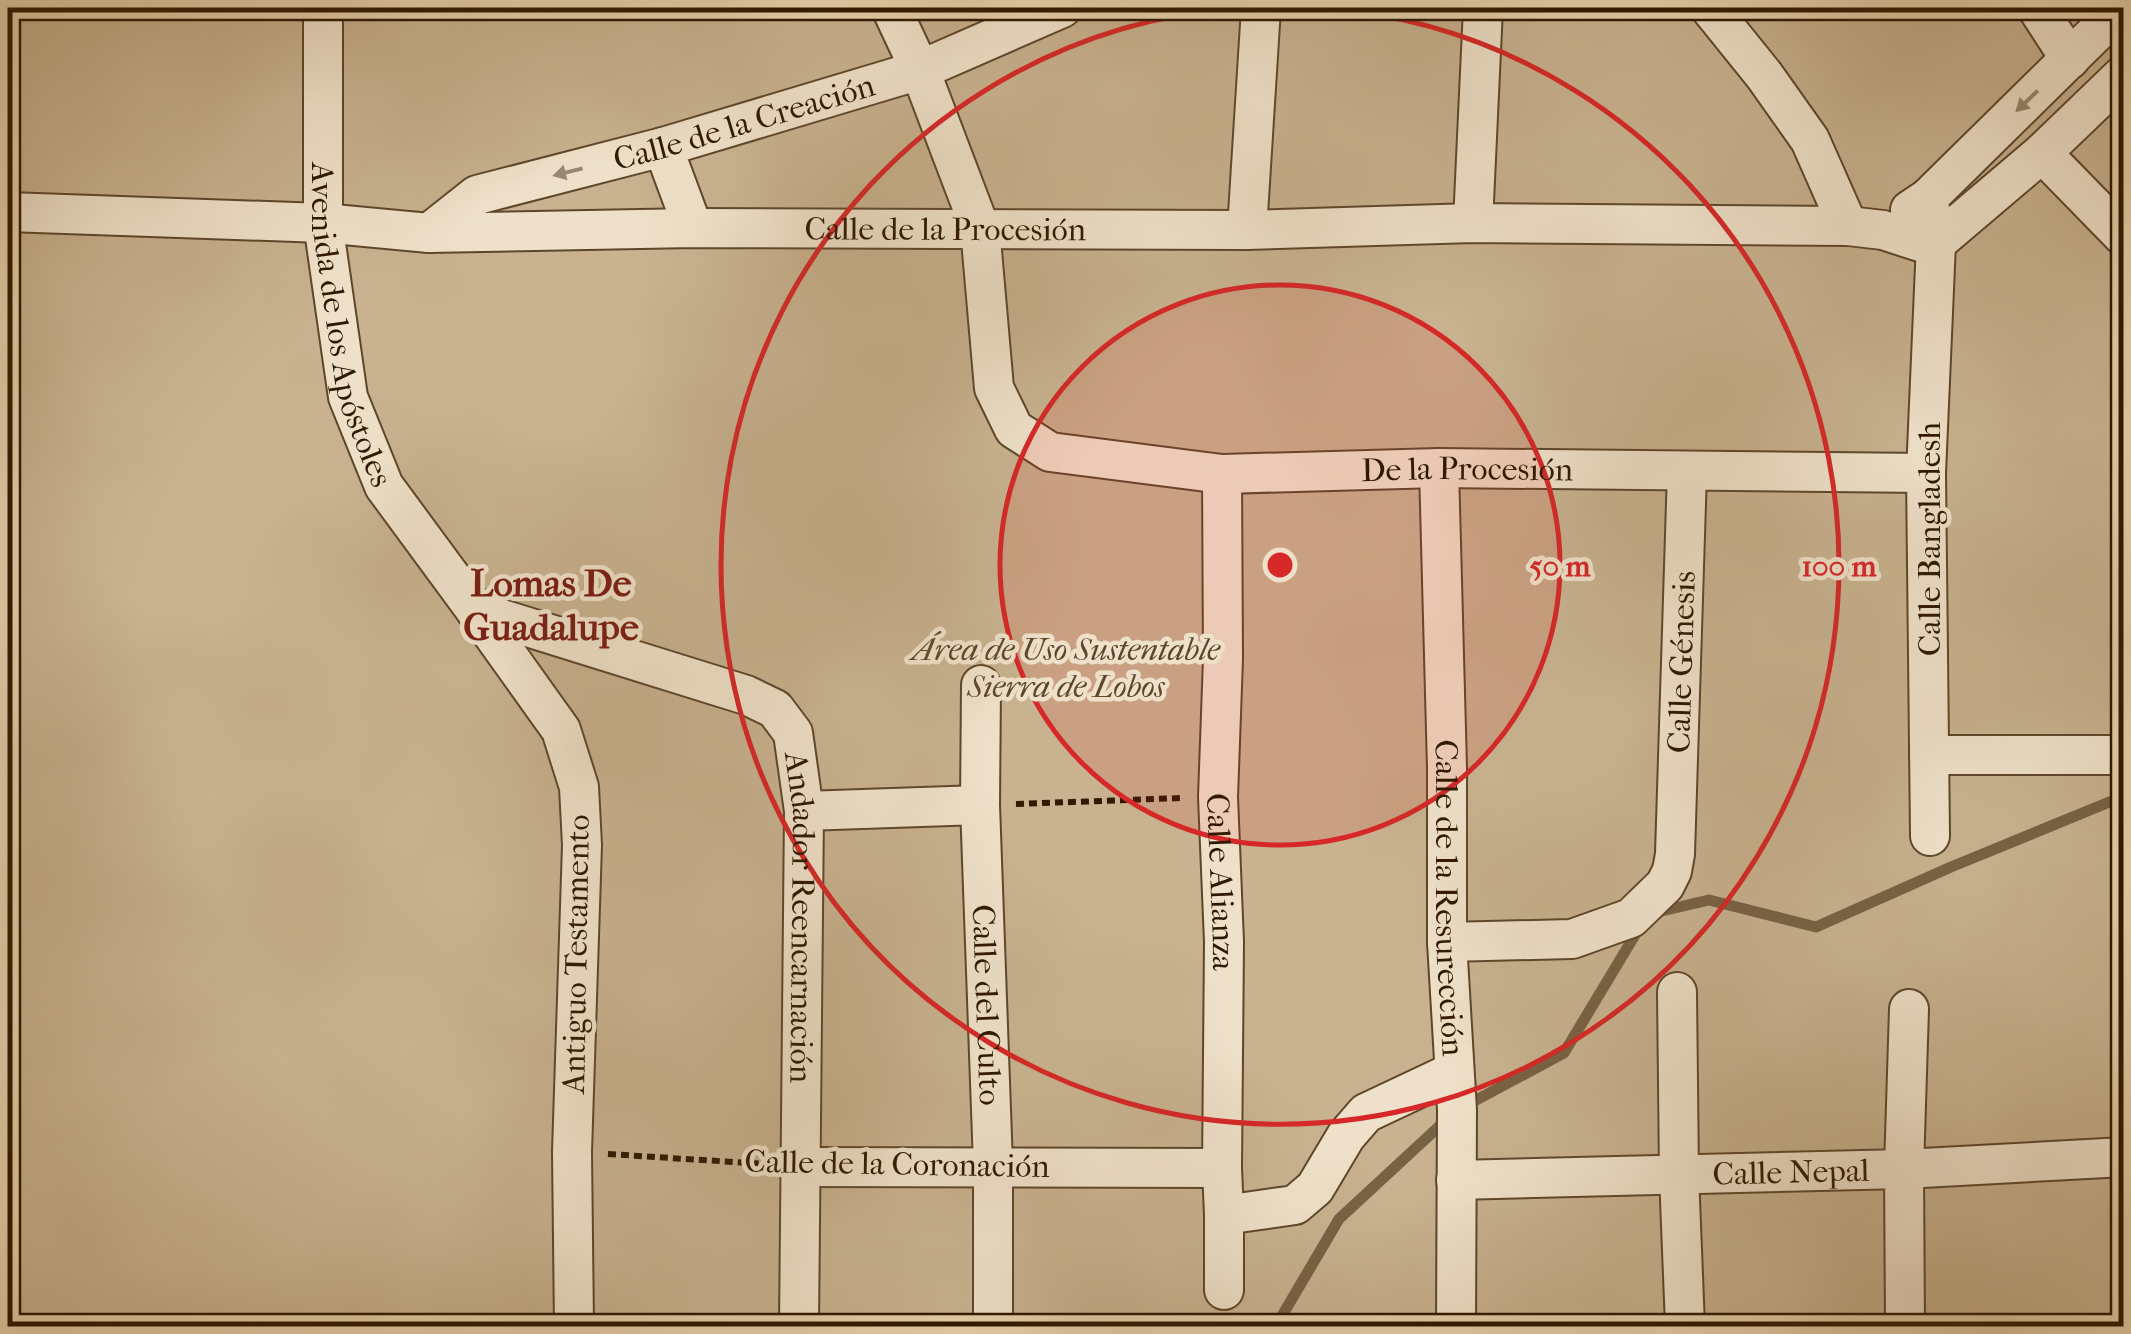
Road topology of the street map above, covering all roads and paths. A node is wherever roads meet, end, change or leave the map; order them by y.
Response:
1 (323, 8) edge
2 (891, 8) edge
3 (1062, 8) edge
4 (1261, 8) edge
5 (1483, 8) edge
6 (1710, 8) edge
7 (2037, 8) edge
8 (2122, 8) edge
9 (2070, 59) junction
10 (920, 70) junction
11 (2124, 74) edge
12 (663, 147) junction
13 (2042, 153) junction
14 (1928, 198) junction
15 (8, 212) edge
16 (323, 223) junction
17 (1473, 224) junction
18 (693, 228) junction
19 (980, 228) junction
20 (1866, 228) junction
21 (1246, 230) junction
22 (429, 233) junction
23 (2124, 238) edge
24 (1936, 243) junction
25 (1439, 468) junction
26 (1687, 470) junction
27 (1926, 473) junction
28 (1222, 474) junction
29 (476, 611) junction
30 (980, 686) dead end
31 (1929, 754) junction
32 (2124, 755) edge
33 (1218, 797) junction
34 (980, 805) junction
35 (804, 811) junction
36 (1930, 836) dead end
37 (1447, 942) junction
38 (1677, 992) dead end
39 (1910, 1009) dead end
40 (1453, 1072) junction
41 (572, 1152) junction
42 (2124, 1157) edge
43 (993, 1166) junction
44 (801, 1167) junction
45 (1222, 1168) junction
46 (1904, 1169) junction
47 (1679, 1174) junction
48 (1456, 1180) junction
49 (1224, 1214) junction
50 (1224, 1290) dead end
51 (574, 1326) edge
52 (799, 1326) edge
53 (992, 1326) edge
54 (1456, 1326) edge
55 (1685, 1326) edge
56 (1905, 1326) edge

1 - 16 street, Avenida de los Apóstoles
2 - 10 street
3 - 10 street, Calle de la Creación
4 - 21 street
5 - 17 street
6 - 20 street
7 - 9 street
8 - 9 street
9 -> 14 street
10 - 12 street, Calle de la Creación
10 - 19 street
11 - 13 street
12 - 18 street
12 -> 22 street, Calle de la Creación
13 - 23 street
13 - 24 street
14 - 20 street
14 - 24 street, Calle Bangladesh
15 - 16 street, Calle de la Procesión
16 - 22 street, Calle de la Procesión
16 - 29 street, Avenida de los Apóstoles
17 - 20 street, Calle de la Procesión
17 - 21 street, Calle de la Procesión
18 - 19 street, Calle de la Procesión
18 - 22 street, Calle de la Procesión
19 - 21 street, Calle de la Procesión
19 - 28 street, De la Procesión
20 - 24 street, Calle de la Procesión
24 - 27 street, Calle Bangladesh
25 - 26 street, De la Procesión
25 - 28 street, De la Procesión
25 - 37 street, Calle de la Resurección
26 - 27 street, De la Procesión
26 - 37 street, Calle Génesis
27 - 31 street, Calle Bangladesh
28 - 33 street, Calle Alianza
29 - 35 street, Andador Reencarnación
29 - 41 street, Antiguo Testamento
30 - 34 street, Calle del Culto
31 - 32 street
31 - 36 street, Calle Bangladesh
33 - 34 path
33 - 45 street, Calle Alianza
34 - 35 street
34 - 43 street, Calle del Culto
35 - 44 street, Andador Reencarnación
37 - 40 street, Calle de la Resurección
38 - 47 street
39 - 46 street
40 - 48 street, Calle de la Resurección
40 - 49 street
41 - 44 path, Calle de la Coronación
41 - 51 street, Antiguo Testamento
42 - 46 street, Calle Nepal
43 - 44 street, Calle de la Coronación
43 - 45 street, Calle de la Coronación
43 - 53 street, Calle del Culto
44 - 52 street, Andador Reencarnación
45 - 49 street, Calle Alianza
46 - 47 street, Calle Nepal
46 - 56 street
47 - 48 street, Calle Nepal
47 - 55 street
48 - 54 street, Calle de la Resurección
49 - 50 street, Calle Alianza

